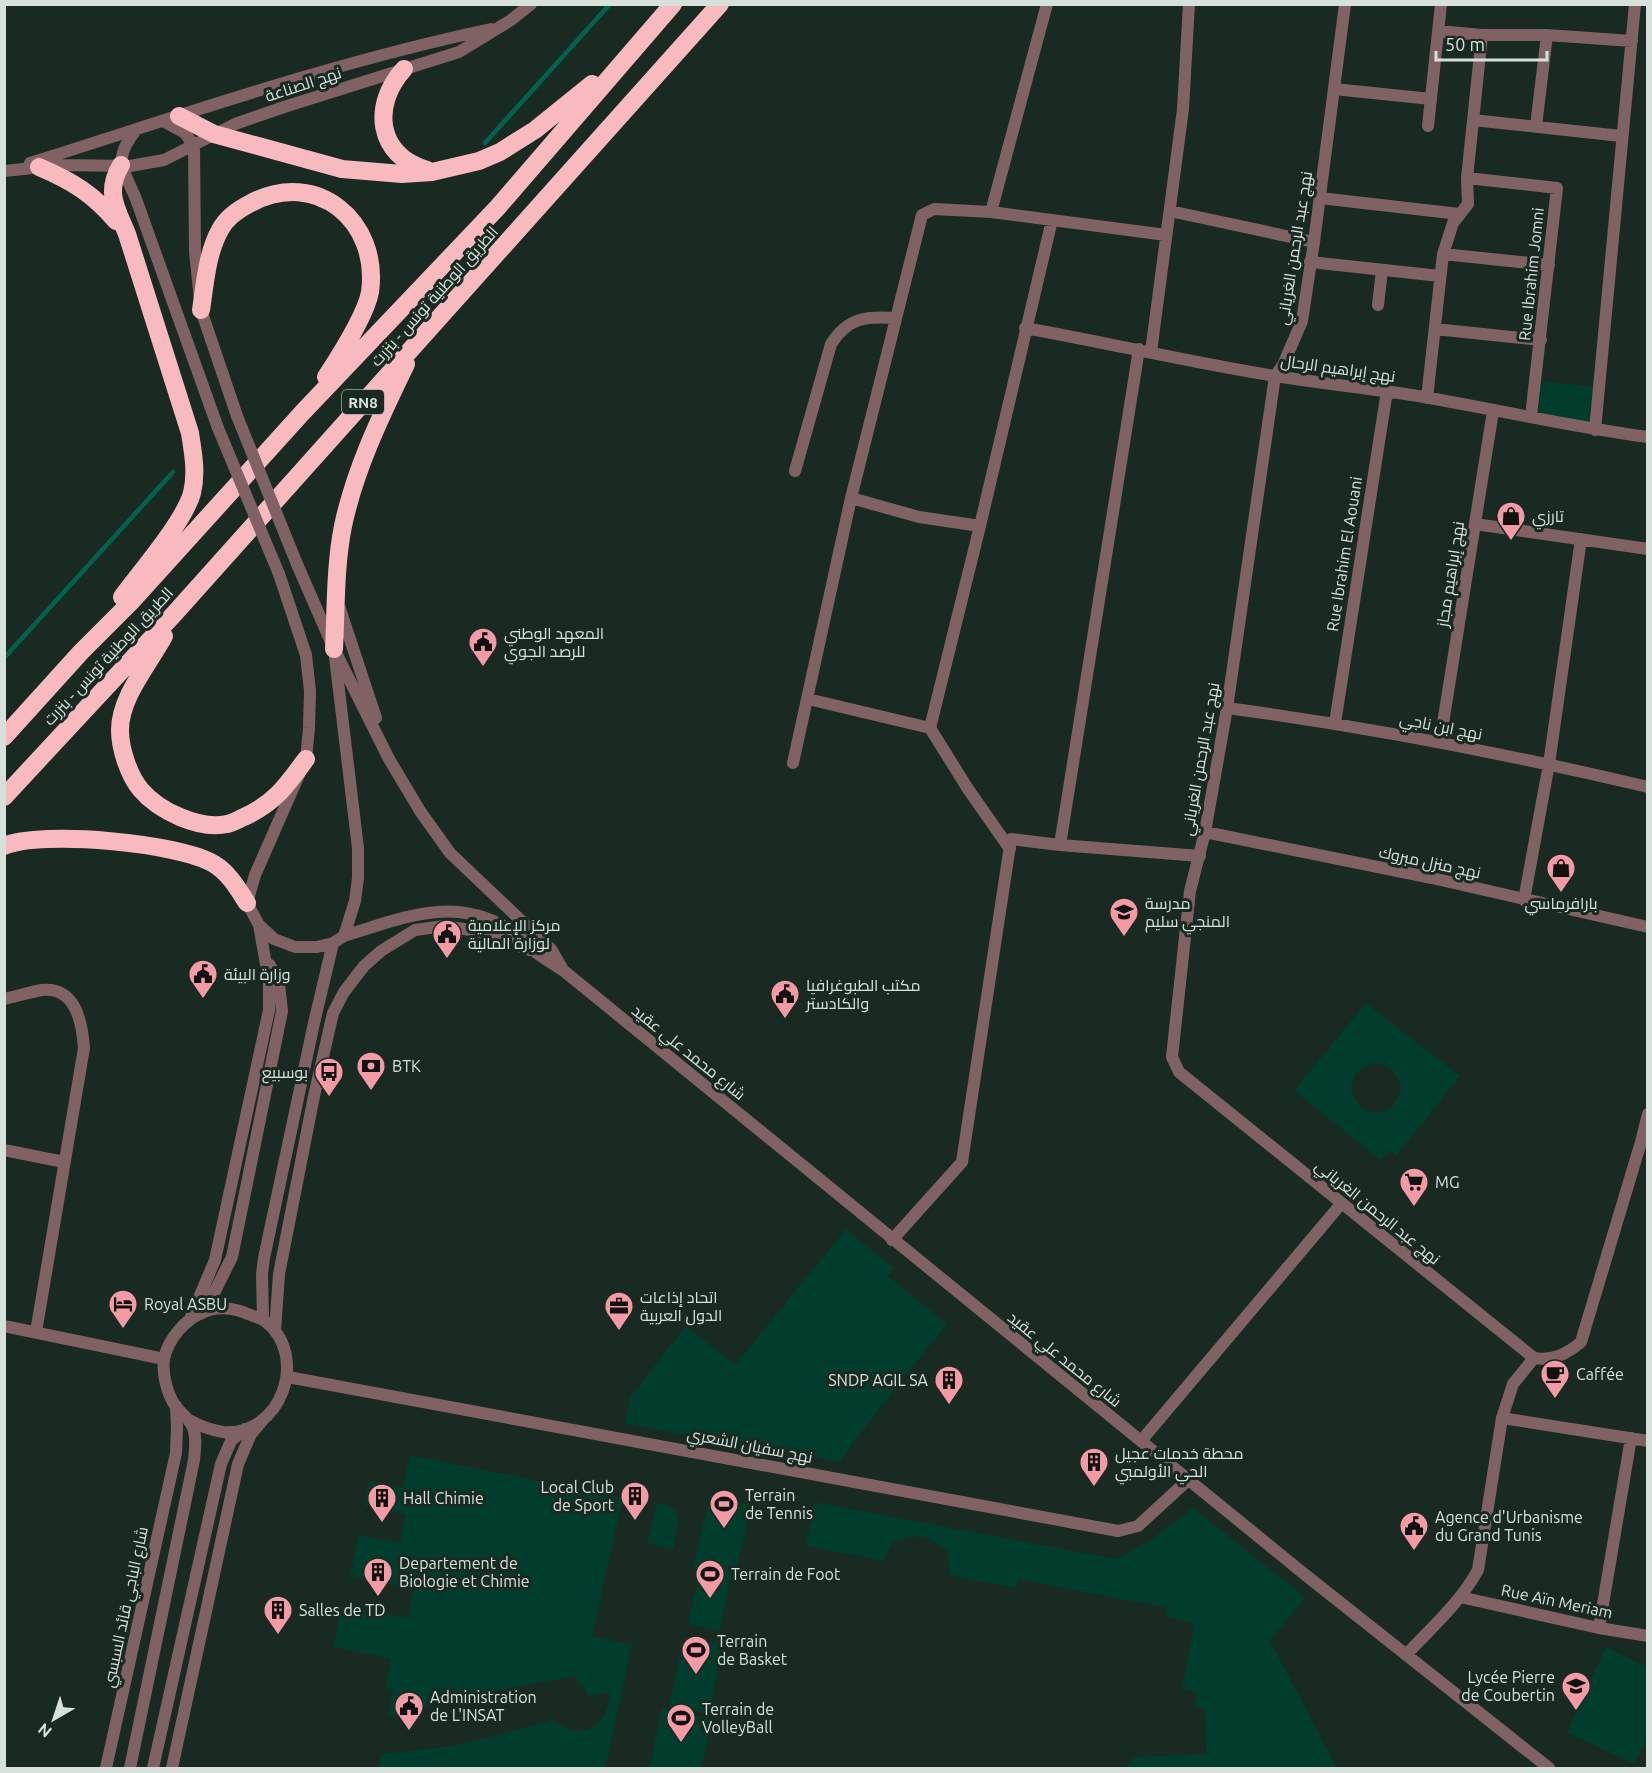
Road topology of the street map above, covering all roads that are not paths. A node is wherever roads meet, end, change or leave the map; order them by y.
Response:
1 (531, 4) edge
2 (673, 4) edge
3 (720, 4) edge
4 (1047, 4) edge
5 (1190, 4) edge
6 (1345, 4) edge
7 (1442, 4) edge
8 (1635, 4) edge
9 (495, 28) junction
10 (1438, 31) junction
11 (1482, 35) junction
12 (1547, 35) junction
13 (1632, 41) junction
14 (632, 50) junction
15 (404, 69) junction
16 (1334, 89) junction
17 (1431, 99) junction
18 (171, 118) junction
19 (1473, 120) junction
20 (1428, 126) dead end
21 (1536, 126) junction
22 (136, 130) junction
23 (214, 134) junction
24 (1621, 136) junction
25 (194, 146) junction
26 (120, 165) junction
27 (39, 167) junction
28 (4, 171) edge
29 (432, 172) junction
30 (1467, 178) junction
31 (1320, 198) junction
32 (1170, 211) junction
33 (991, 212) junction
34 (1459, 214) junction
35 (1052, 220) junction
36 (127, 234) junction
37 (1166, 235) junction
38 (1314, 242) junction
39 (1443, 254) junction
40 (1310, 262) junction
41 (1549, 265) junction
42 (1382, 270) junction
43 (1440, 276) junction
44 (1378, 305) dead end
45 (201, 310) junction
46 (896, 318) junction
47 (1025, 328) junction
48 (1435, 329) junction
49 (1541, 340) junction
50 (415, 348) junction
51 (1145, 351) junction
52 (1275, 376) junction
53 (1387, 391) junction
54 (1427, 398) junction
55 (1493, 411) junction
56 (302, 413) junction
57 (1531, 416) junction
58 (1595, 430) junction
59 (1647, 437) edge
60 (795, 471) dead end
61 (851, 498) junction
62 (1475, 524) junction
63 (980, 526) junction
64 (1581, 539) junction
65 (1647, 549) edge
66 (337, 600) junction
67 (175, 613) junction
68 (334, 649) junction
69 (81, 652) junction
70 (808, 699) junction
71 (1227, 708) junction
72 (1335, 723) junction
73 (930, 728) junction
74 (4, 737) edge
75 (1440, 742) junction
76 (306, 759) junction
77 (389, 759) junction
78 (793, 763) dead end
79 (1549, 764) junction
80 (1647, 787) edge
81 (4, 797) edge
82 (1205, 832) junction
83 (1060, 845) junction
84 (4, 846) edge
85 (1010, 849) junction
86 (1200, 856) junction
87 (1524, 900) junction
88 (247, 903) junction
89 (259, 926) junction
90 (1647, 927) edge
91 (339, 939) junction
92 (535, 952) junction
93 (266, 959) junction
94 (564, 971) junction
95 (4, 999) edge
96 (1647, 1114) edge
97 (4, 1150) edge
98 (64, 1162) junction
99 (1341, 1204) junction
100 (892, 1240) junction
101 (205, 1311) junction
102 (190, 1319) junction
103 (263, 1320) junction
104 (7, 1328) edge
105 (275, 1331) junction
106 (36, 1332) junction
107 (1534, 1358) junction
108 (164, 1359) junction
109 (288, 1377) junction
110 (176, 1406) junction
111 (1502, 1418) junction
112 (189, 1420) junction
113 (262, 1421) junction
114 (245, 1429) junction
115 (1630, 1438) junction
116 (1141, 1441) junction
117 (1647, 1441) edge
118 (1188, 1480) junction
119 (1460, 1597) junction
120 (1599, 1628) junction
121 (1647, 1636) edge
122 (1406, 1655) junction
123 (106, 1768) edge
124 (130, 1768) edge
125 (153, 1768) edge
126 (172, 1768) edge
127 (1549, 1768) edge

1 - 9 street, نهج الصناعة
2 - 14 highway, الطريق الوطنية تونس - بنزرت / RN8
3 - 50 highway, الطريق الوطنية تونس - بنزرت / RN8
4 - 33 street
5 - 32 street
6 - 16 street, نهج عبد الرحمن الغرياني
7 - 10 street
8 - 13 street
9 - 15 street, نهج الصناعة
9 - 18 street, نهج الصناعة
10 - 11 street
10 - 17 street
11 - 12 street
11 - 19 street
12 - 13 street
12 - 21 street
13 - 24 street
14 - 29 highway
14 - 56 highway, الطريق الوطنية تونس - بنزرت / RN8
15 - 23 street, نهج الصناعة
15 - 29 highway
16 - 17 street
16 - 31 street, نهج عبد الرحمن الغرياني
17 - 20 street
18 - 22 street, نهج الصناعة
18 - 23 highway
18 - 25 street
19 - 21 street
19 - 30 street
21 - 24 street
22 - 26 street
22 - 28 street, نهج الصناعة
23 - 25 street, نهج الصناعة
23 - 29 highway
24 - 58 street
25 - 26 street, نهج الصناعة
25 - 45 street
26 - 27 street, نهج الصناعة
26 - 36 highway
26 - 76 street, bridge
27 - 28 street, نهج الصناعة
27 - 36 highway
30 - 34 street
30 - 41 street, Rue Ibrahim Jomni
31 - 34 street
31 - 38 street, نهج عبد الرحمن الغرياني
32 - 37 street
32 - 38 street
33 - 35 street
33 - 46 street
34 - 39 street
35 - 37 street
35 - 47 street
36 - 69 highway
37 - 51 street
38 - 40 street, نهج عبد الرحمن الغرياني
39 - 41 street
39 - 43 street
40 - 42 street
40 - 52 street, نهج عبد الرحمن الغرياني
41 - 49 street, Rue Ibrahim Jomni
42 - 43 street
42 - 44 street
43 - 48 street
45 - 56 highway
45 - 68 street, bridge
46 - 60 street
46 - 61 street
47 - 51 street, نهج إبراهيم الرحال
47 - 63 street
48 - 49 street
48 - 54 street
49 - 57 street, Rue Ibrahim Jomni
50 - 66 highway
50 - 67 highway, الطريق الوطنية تونس - بنزرت / RN8
51 - 52 street, نهج إبراهيم الرحال
51 - 83 street
52 - 53 street, نهج إبراهيم الرحال
52 - 71 street, نهج عبد الرحمن الغرياني
53 - 54 street, نهج إبراهيم الرحال
53 - 72 street, Rue Ibrahim El Aouani
54 - 55 street, نهج إبراهيم الرحال
55 - 57 street, نهج إبراهيم الرحال
55 - 62 street, نهج إبراهيم مجاز
56 - 69 highway, الطريق الوطنية تونس - بنزرت / RN8
57 - 58 street, نهج إبراهيم الرحال
58 - 59 street, نهج إبراهيم الرحال
61 - 63 street
61 - 70 street
62 - 64 street
62 - 75 street, نهج إبراهيم مجاز
63 - 73 street
64 - 65 street
64 - 79 street
66 - 68 highway
66 - 77 street
67 - 76 highway
67 - 81 highway, الطريق الوطنية تونس - بنزرت / RN8
68 - 77 street
68 - 91 street
69 - 74 highway, الطريق الوطنية تونس - بنزرت / RN8
70 - 73 street
70 - 78 street
71 - 72 street, نهج ابن ناجي
71 - 82 street, نهج عبد الرحمن الغرياني
72 - 75 street, نهج ابن ناجي
73 - 85 street
75 - 79 street, نهج ابن ناجي
76 - 88 street
77 - 94 street
79 - 80 street, نهج ابن ناجي
79 - 87 street
82 - 86 street, نهج عبد الرحمن الغرياني
82 - 87 street, نهج منزل مبروك
83 - 85 street
83 - 86 street
84 - 88 highway
85 - 100 street
86 - 99 street, نهج عبد الرحمن الغرياني
87 - 90 street, نهج منزل مبروك
88 - 89 street
89 - 91 street
89 - 93 street
91 - 92 street
91 - 103 street
92 - 94 street
92 - 105 street
93 - 101 street
93 - 102 street
94 - 100 street, شارع محمد علي عقيد
95 - 98 street
96 - 107 street
97 - 98 street
98 - 106 street
99 - 107 street, نهج عبد الرحمن الغرياني
99 - 116 street
100 - 116 street, شارع محمد علي عقيد
101 - 102 street
101 - 103 street
102 - 108 street
103 - 105 street
104 - 106 street
105 - 109 street
106 - 108 street
107 - 111 street
108 - 110 street
109 - 113 street
109 - 118 street, نهج سفيان الشعري
110 - 112 street
110 - 123 street, شارع الباجي قائد السبسي
111 - 115 street
111 - 119 street
112 - 114 street
112 - 124 street
113 - 114 street
113 - 126 street
114 - 125 street
115 - 117 street
115 - 120 street
116 - 118 street, شارع محمد علي عقيد
118 - 122 street, شارع محمد علي عقيد
119 - 120 street, Rue Aïn Meriam
119 - 122 street
120 - 121 street, Rue Aïn Meriam
122 - 127 street, شارع محمد علي عقيد

